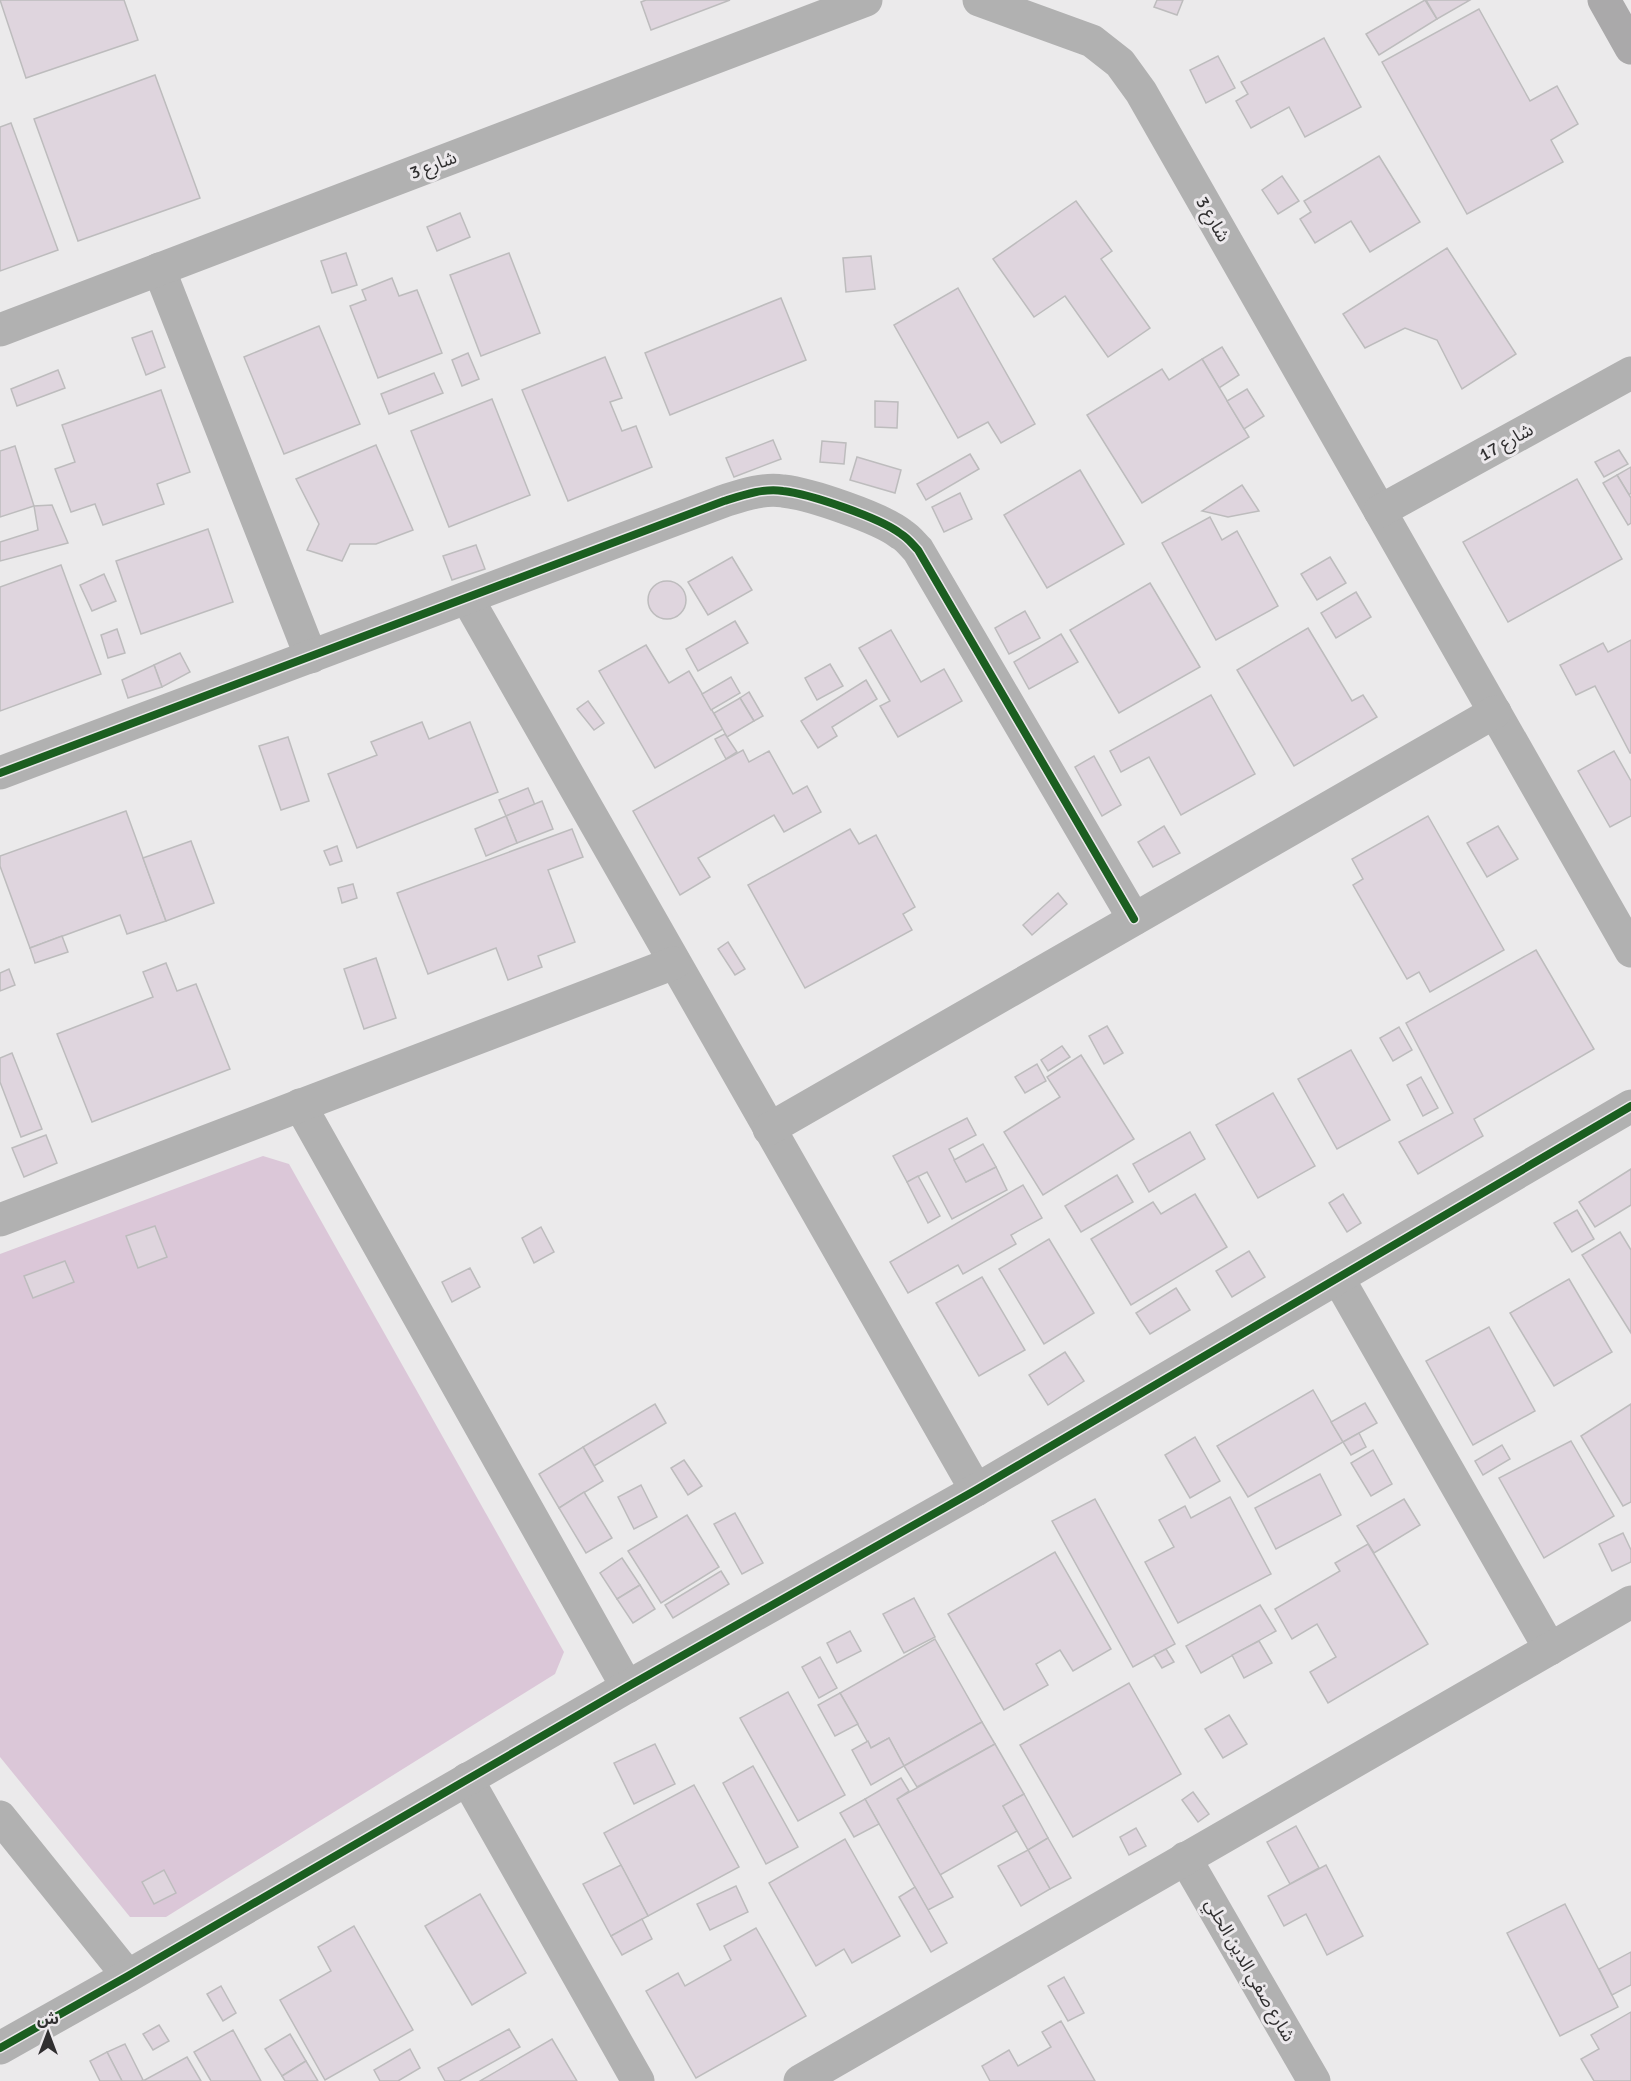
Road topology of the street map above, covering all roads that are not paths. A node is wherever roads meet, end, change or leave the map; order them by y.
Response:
1 (866, 0) edge
2 (979, 0) edge
3 (1604, 0) edge
4 (1631, 48) edge
5 (159, 269) junction
6 (0, 330) edge
7 (1631, 373) edge
8 (1380, 511) junction
9 (467, 598) junction
10 (311, 657) junction
11 (1495, 712) junction
12 (0, 773) edge
13 (1134, 919) junction
14 (1631, 951) edge
15 (674, 963) junction
16 (300, 1105) junction
17 (1631, 1106) edge
18 (768, 1129) junction
19 (0, 1220) edge
20 (1338, 1278) junction
21 (976, 1491) junction
22 (1631, 1602) edge
23 (1550, 1648) junction
24 (627, 1687) junction
25 (467, 1779) junction
26 (0, 1817) edge
27 (1185, 1858) junction
28 (128, 1976) junction
29 (0, 2048) edge
30 (638, 2081) edge
31 (800, 2081) edge
32 (1314, 2081) edge

1 - 5 street, شارع 3
2 - 8 street, شارع 3
3 - 4 main road
5 - 6 street, شارع 3
5 - 10 street
7 - 8 street, شارع 17
8 - 11 street, شارع 3
9 - 10 street
9 - 13 street
9 - 15 street
10 - 12 street
11 - 13 street
11 - 14 street, شارع 3
13 - 18 street
15 - 16 street
15 - 18 street
16 - 19 street
16 - 24 street
17 - 20 street
18 - 21 street
20 - 21 street
20 - 23 street
21 - 24 street
22 - 23 street
23 - 27 street
24 - 25 street
25 - 28 street
25 - 30 street
26 - 28 street
27 - 31 street
27 - 32 street, شارع صفي الدين الحلي
28 - 29 street

